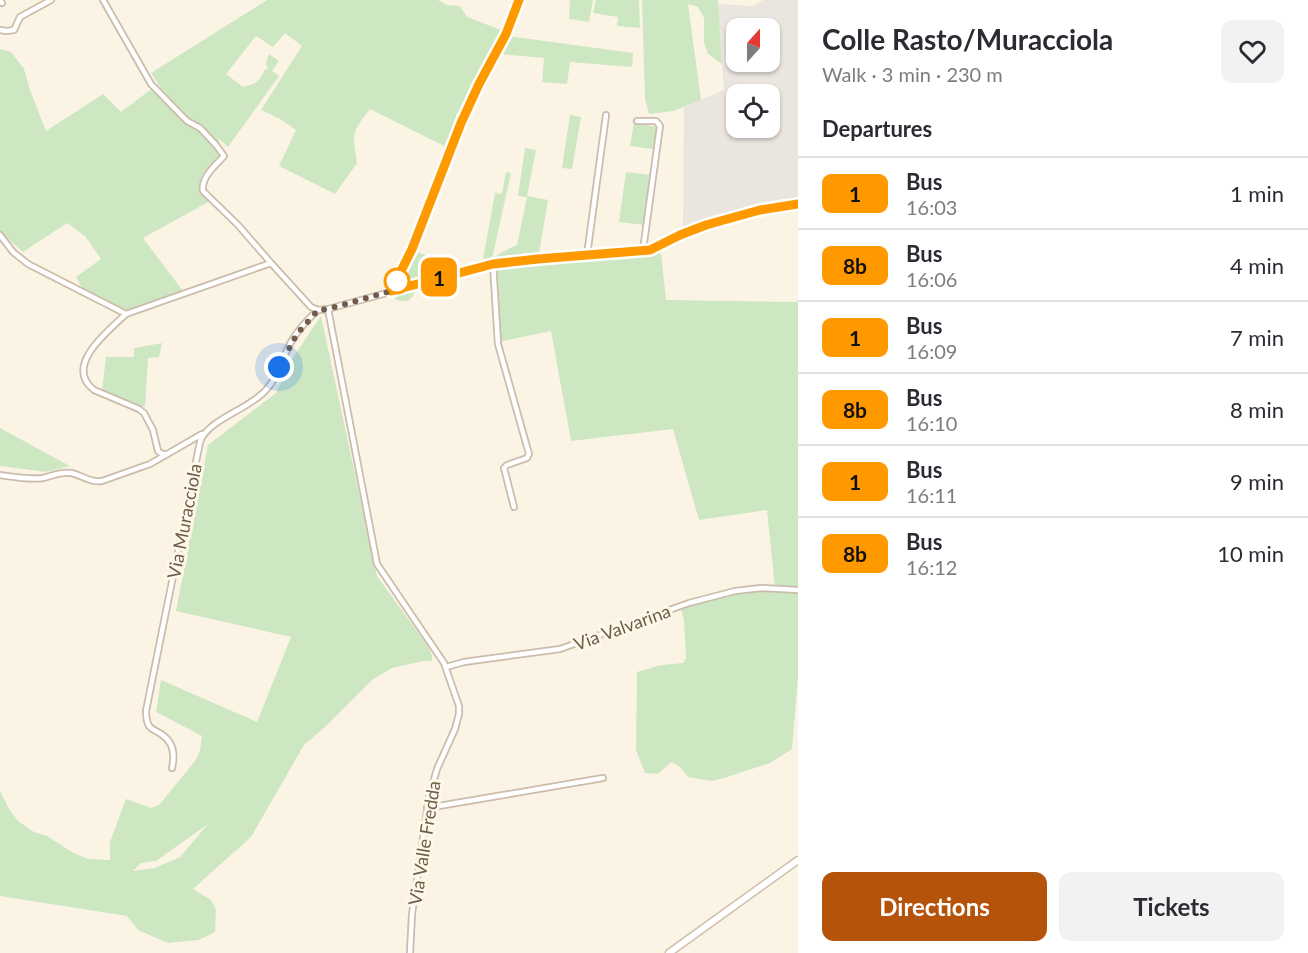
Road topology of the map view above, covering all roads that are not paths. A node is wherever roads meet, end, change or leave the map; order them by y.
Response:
1 (51, 0) edge
2 (519, 0) edge
3 (103, 1) edge
4 (0, 30) edge
5 (606, 115) dead end
6 (637, 121) dead end
7 (798, 204) edge
8 (0, 235) edge
9 (643, 250) junction
10 (587, 255) junction
11 (271, 263) junction
12 (493, 264) junction
13 (391, 291) junction
14 (328, 309) junction
15 (318, 310) junction
16 (126, 314) junction
17 (205, 433) junction
18 (167, 454) junction
19 (0, 475) edge
20 (514, 507) dead end
21 (798, 590) edge
22 (446, 667) junction
23 (172, 768) dead end
24 (603, 778) dead end
25 (427, 808) junction
26 (798, 860) edge
27 (410, 953) edge
28 (669, 953) edge

1 - 4 street
2 - 13 street
3 - 11 street
5 - 10 street
6 - 9 street
7 - 9 street
8 - 16 street
9 - 10 street
10 - 12 street
11 - 15 street
11 - 16 street
12 - 13 street
12 - 20 street
13 - 14 street
14 - 15 street
14 - 22 street, Via Valle Fredda
15 - 17 street
16 - 18 street
17 - 18 street
17 - 23 street, Via Muracciola
18 - 19 street
21 - 22 street, Via Valvarina
22 - 25 street, Via Valle Fredda
24 - 25 street
25 - 27 street, Via Valle Fredda
26 - 28 street

